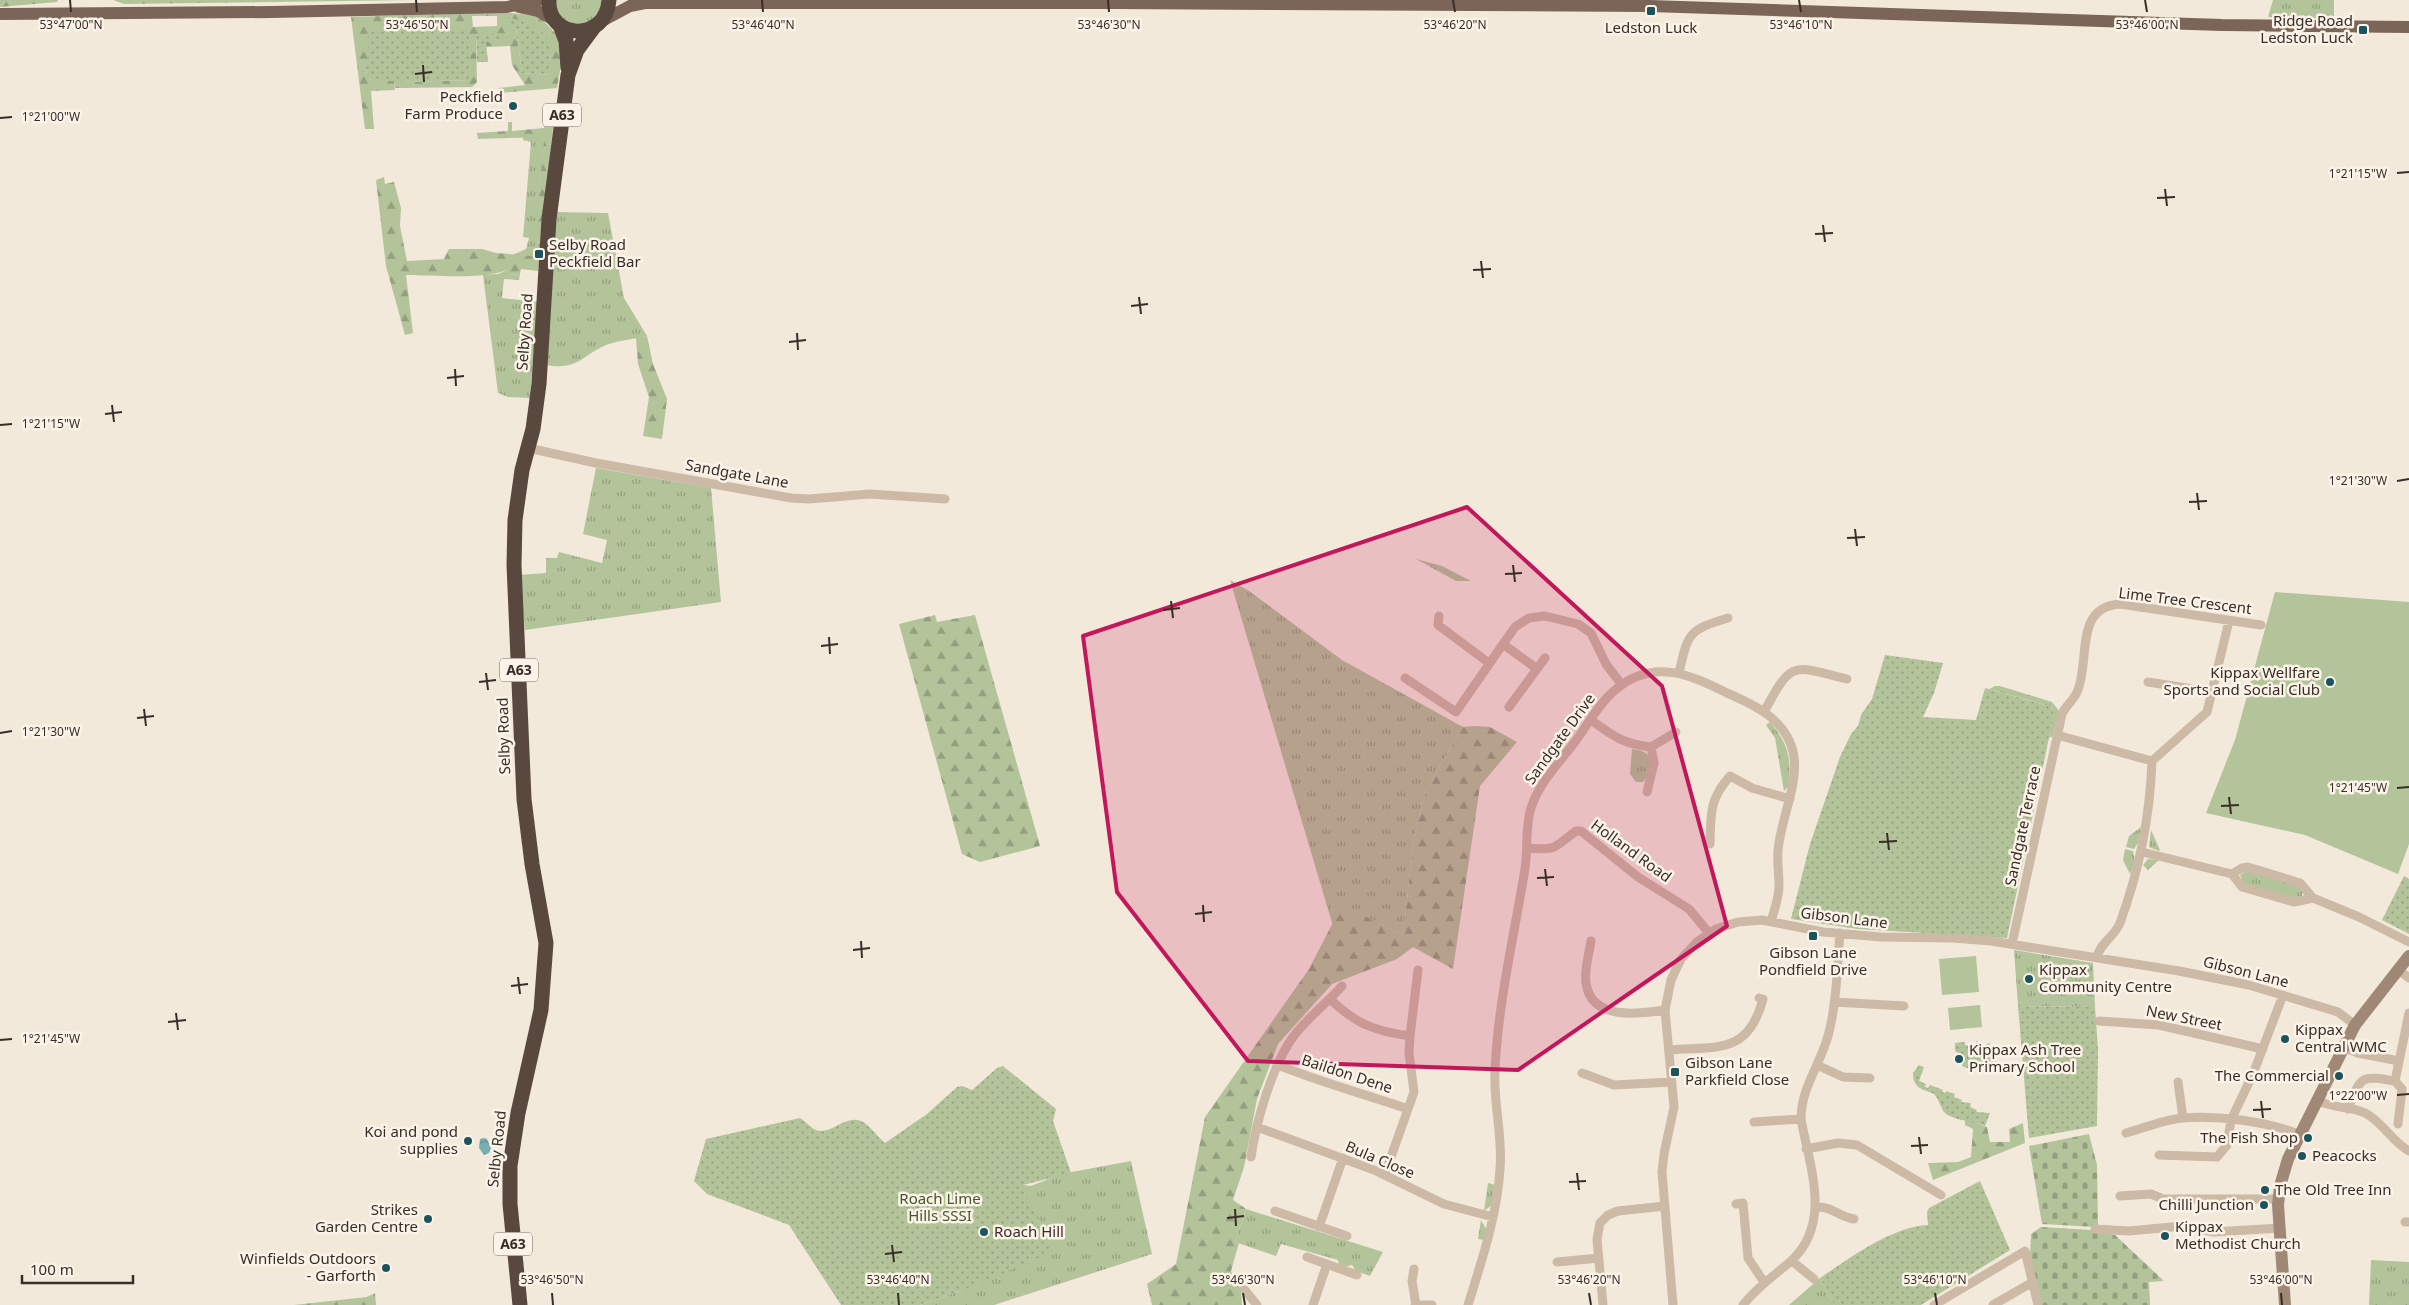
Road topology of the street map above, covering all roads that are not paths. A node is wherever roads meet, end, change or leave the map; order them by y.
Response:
1 (539, 0) edge
2 (549, 0) edge
3 (609, 0) edge
4 (631, 0) edge
5 (645, 3) junction
6 (1588, 3) edge
7 (1697, 4) edge
8 (506, 6) junction
9 (0, 14) edge
10 (558, 23) junction
11 (598, 24) junction
12 (2409, 27) edge
13 (568, 74) junction
14 (528, 448) junction
15 (945, 499) dead end
16 (1728, 618) dead end
17 (2229, 621) junction
18 (1436, 623) dead end
19 (2261, 625) dead end
20 (1503, 644) junction
21 (1545, 658) dead end
22 (1489, 663) junction
23 (1537, 669) junction
24 (1679, 673) junction
25 (1405, 678) dead end
26 (1846, 679) dead end
27 (2148, 682) dead end
28 (1622, 685) junction
29 (2212, 692) junction
30 (1509, 707) dead end
31 (1764, 712) junction
32 (2062, 714) joint
33 (1591, 720) junction
34 (1676, 732) dead end
35 (2057, 735) junction
36 (1651, 748) junction
37 (2152, 761) junction
38 (1647, 792) dead end
39 (1790, 798) junction
40 (1710, 844) dead end
41 (1528, 848) junction
42 (2142, 852) junction
43 (2232, 874) junction
44 (2313, 898) junction
45 (1771, 922) junction
46 (1709, 933) junction
47 (1840, 933) junction
48 (1591, 940) dead end
49 (2409, 942) edge
50 (2012, 944) junction
51 (2409, 956) edge
52 (2097, 957) junction
53 (1418, 970) dead end
54 (2404, 975) edge
55 (1342, 986) dead end
56 (2283, 995) junction
57 (1759, 998) dead end
58 (1330, 999) junction
59 (1834, 1002) junction
60 (1904, 1006) dead end
61 (1665, 1010) junction
62 (2409, 1013) edge
63 (2099, 1022) dead end
64 (2355, 1025) junction
65 (1410, 1036) junction
66 (2406, 1044) edge
67 (2343, 1047) junction
68 (2263, 1049) junction
69 (1669, 1050) junction
70 (2399, 1061) junction
71 (1278, 1065) junction
72 (1817, 1065) junction
73 (1582, 1073) dead end
74 (1870, 1078) dead end
75 (1672, 1082) junction
76 (2178, 1082) dead end
77 (2402, 1085) edge
78 (2317, 1100) junction
79 (1408, 1109) junction
80 (2348, 1109) junction
81 (2405, 1111) edge
82 (2183, 1118) junction
83 (1801, 1119) junction
84 (2231, 1120) junction
85 (1754, 1122) dead end
86 (2398, 1124) dead end
87 (1257, 1127) junction
88 (2126, 1133) dead end
89 (2299, 1134) junction
90 (1806, 1149) junction
91 (2409, 1151) edge
92 (2159, 1155) dead end
93 (1251, 1157) dead end
94 (1343, 1158) junction
95 (1385, 1174) junction
96 (1941, 1195) dead end
97 (2120, 1196) dead end
98 (2279, 1199) junction
99 (1736, 1204) dead end
100 (1665, 1206) junction
101 (1817, 1207) junction
102 (1275, 1211) dead end
103 (1493, 1217) junction
104 (1854, 1219) dead end
105 (1319, 1227) junction
106 (2280, 1228) junction
107 (2095, 1229) dead end
108 (1347, 1236) dead end
109 (1306, 1257) dead end
110 (1599, 1258) junction
111 (1792, 1261) junction
112 (1557, 1262) dead end
113 (1327, 1264) junction
114 (1414, 1269) dead end
115 (1358, 1275) dead end
116 (1814, 1279) dead end
117 (1764, 1282) junction
118 (2032, 1282) junction
119 (1244, 1289) dead end
120 (520, 1305) edge
121 (1257, 1305) edge
122 (1313, 1305) edge
123 (1415, 1305) edge
124 (1432, 1305) edge
125 (1468, 1305) edge
126 (1603, 1305) edge
127 (1674, 1305) edge
128 (1743, 1305) edge
129 (1934, 1305) edge
130 (1993, 1305) edge
131 (2038, 1305) edge
132 (2285, 1305) edge

1 - 8 main road
2 - 10 highway, Selby Road
3 - 11 highway, Selby Road
4 - 5 main road
5 - 6 main road
5 - 11 main road
6 - 7 main road
7 - 12 main road
8 - 9 main road
8 - 10 main road
10 - 11 highway
10 - 13 highway, Selby Road / A63
11 - 13 highway, Selby Road / A63
13 - 14 highway, Selby Road / A63
14 - 15 street, Sandgate Lane
14 - 120 highway, Selby Road / A63
16 - 24 street
17 - 19 street, Lime Tree Crescent
17 - 29 street
17 - 32 street, Lime Tree Crescent
18 - 22 street
20 - 22 street
20 - 23 street
20 - 28 street
21 - 23 street
22 - 25 street
23 - 30 street
24 - 28 street, Sandgate Drive
24 - 31 street, Sandgate Drive
26 - 31 street
27 - 29 street
28 - 33 street, Sandgate Drive
29 - 37 street
31 - 39 street, Sandgate Drive
32 - 35 street, Sandgate Terrace
33 - 36 street
33 - 41 street, Sandgate Drive
34 - 36 street
35 - 37 street
35 - 50 street, Sandgate Terrace
36 - 38 street
37 - 42 street
39 - 40 street
39 - 45 street, Sandgate Drive
41 - 46 street, Holland Road
41 - 103 street, Sandgate Drive
42 - 43 street
42 - 52 street
43 - 44 street
43 - 44 street
44 - 49 street
45 - 46 street, Gibson Lane
45 - 47 street, Gibson Lane
46 - 61 street, Gibson Lane
47 - 50 street, Gibson Lane
47 - 59 street
48 - 61 street
50 - 52 street, Gibson Lane
51 - 54 main road
52 - 56 street, Gibson Lane
53 - 65 street
54 - 64 main road
55 - 58 street
56 - 64 street, Gibson Lane
56 - 68 street
57 - 69 street
58 - 65 street
58 - 71 street
59 - 60 street
59 - 72 street
61 - 69 street, Gibson Lane
62 - 66 street
63 - 68 street, New Street
64 - 67 main road
65 - 79 street
66 - 70 street
67 - 70 street
67 - 78 main road
68 - 84 street
69 - 75 street, Gibson Lane
70 - 77 street
71 - 79 street, Baildon Dene
71 - 87 street
72 - 74 street
72 - 83 street
73 - 75 street
75 - 100 street, Gibson Lane
76 - 82 street
77 - 80 street
77 - 81 street
78 - 80 street
78 - 89 main road
79 - 95 street
80 - 91 street
81 - 86 street
82 - 84 street
82 - 88 street
83 - 85 street
83 - 90 street
84 - 89 street
84 - 92 street
87 - 93 street
87 - 94 street, Bula Close
89 - 98 main road
90 - 96 street
90 - 101 street
94 - 95 street, Bula Close
94 - 105 street
95 - 103 street, Bula Close
97 - 98 street
98 - 106 main road
99 - 117 street
100 - 110 street
100 - 127 street, Gibson Lane
101 - 104 street
101 - 111 street
102 - 105 street
103 - 125 street, Sandgate Drive
105 - 108 street
106 - 107 street
106 - 132 main road
109 - 113 street
110 - 112 street
110 - 126 street
111 - 116 street
111 - 117 street
113 - 115 street
113 - 122 street
114 - 123 street
117 - 128 street
118 - 129 street
118 - 130 street
118 - 131 street
119 - 121 street
123 - 124 street

